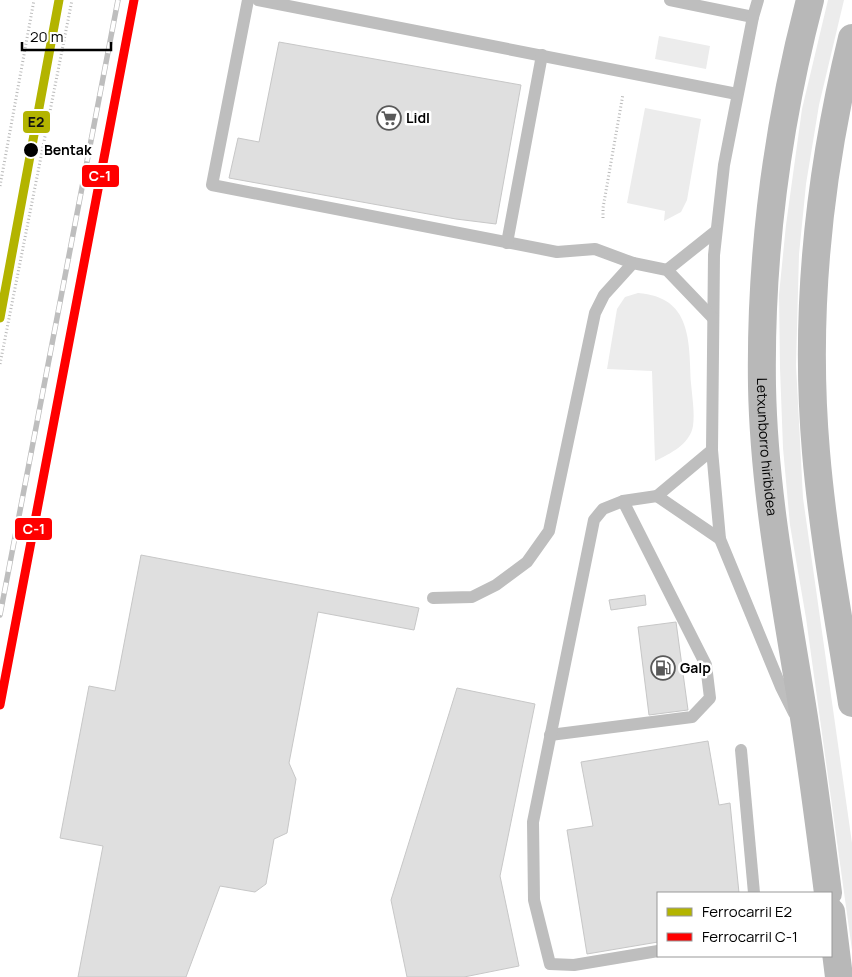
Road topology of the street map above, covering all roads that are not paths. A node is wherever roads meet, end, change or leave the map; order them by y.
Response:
1 (248, 0) edge
2 (258, 0) edge
3 (670, 0) edge
4 (758, 0) edge
5 (810, 0) edge
6 (704, 3) edge
7 (753, 16) junction
8 (852, 38) edge
9 (542, 55) junction
10 (737, 94) junction
11 (716, 231) junction
12 (507, 243) junction
13 (633, 263) junction
14 (667, 270) junction
15 (713, 318) junction
16 (712, 450) junction
17 (657, 496) junction
18 (623, 501) junction
19 (720, 539) junction
20 (433, 598) dead end
21 (852, 703) edge
22 (550, 736) junction
23 (808, 740) junction
24 (740, 750) dead end
25 (754, 892) edge
26 (828, 892) edge
27 (832, 920) edge
28 (657, 951) edge
29 (839, 977) edge

1 - 12 lane
2 - 9 lane
3 - 6 lane
4 - 7 lane
5 - 23 main road, Letxunborro hiribidea
6 - 7 lane
7 - 10 lane
8 - 21 main road
9 - 10 lane
9 - 12 lane
10 - 11 lane
11 - 14 lane
11 - 15 lane
12 - 13 lane
13 - 14 lane
13 - 20 lane
14 - 15 lane
15 - 16 lane
16 - 17 lane
16 - 19 lane
17 - 18 lane
17 - 19 lane
18 - 22 lane
18 - 22 lane
19 - 23 lane
22 - 28 lane
23 - 26 main road, Letxunborro hiribidea
24 - 25 lane
27 - 29 main road

